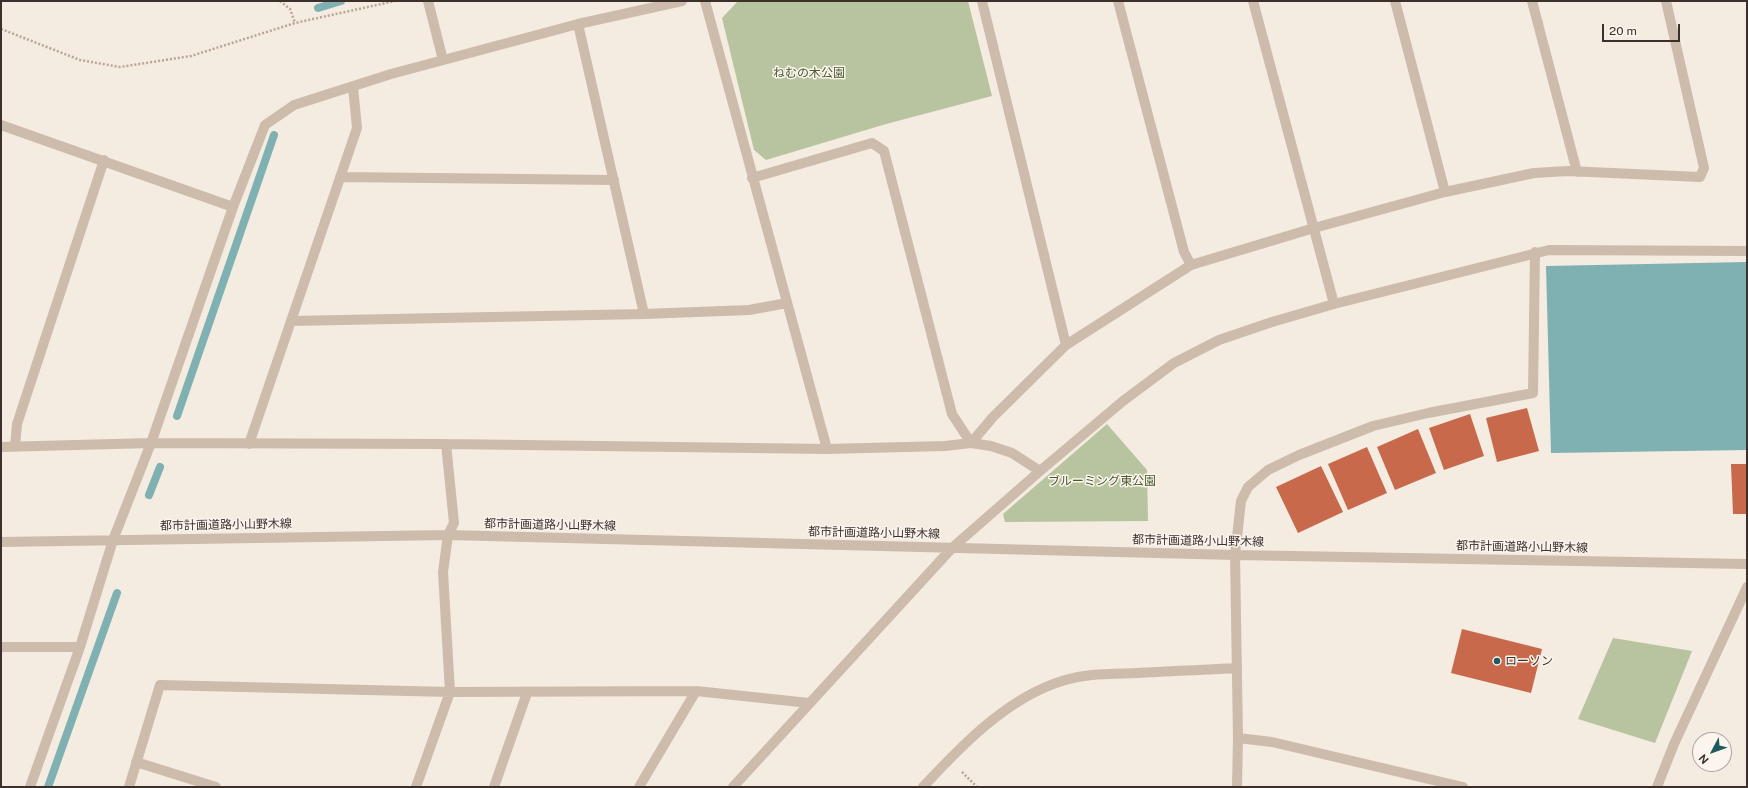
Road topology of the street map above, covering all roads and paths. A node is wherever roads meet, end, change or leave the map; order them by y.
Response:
1 (280, 1) edge
2 (395, 1) edge
3 (428, 1) edge
4 (682, 1) edge
5 (705, 1) edge
6 (982, 1) edge
7 (1118, 1) edge
8 (1253, 1) edge
9 (1395, 1) edge
10 (1532, 1) edge
11 (1666, 1) edge
12 (295, 23) junction
13 (578, 24) junction
14 (1, 29) edge
15 (443, 60) junction
16 (353, 87) junction
17 (1, 125) edge
18 (104, 160) junction
19 (1577, 172) junction
20 (340, 177) junction
21 (752, 178) junction
22 (614, 180) junction
23 (1445, 192) junction
24 (233, 207) junction
25 (1314, 228) junction
26 (1747, 251) edge
27 (1536, 252) junction
28 (1192, 265) junction
29 (787, 303) junction
30 (1334, 304) junction
31 (644, 314) junction
32 (291, 321) junction
33 (1066, 345) junction
34 (151, 443) junction
35 (971, 443) junction
36 (249, 444) junction
37 (446, 444) junction
38 (1, 446) edge
39 (15, 446) junction
40 (827, 449) junction
41 (1040, 471) junction
42 (448, 535) junction
43 (113, 540) junction
44 (1, 542) edge
45 (952, 548) junction
46 (1235, 555) junction
47 (1747, 564) edge
48 (1747, 587) edge
49 (1, 647) edge
50 (80, 647) junction
51 (1237, 668) junction
52 (696, 691) junction
53 (450, 692) junction
54 (527, 693) junction
55 (809, 703) junction
56 (1238, 738) junction
57 (136, 762) junction
58 (30, 787) edge
59 (128, 787) edge
60 (216, 787) edge
61 (416, 787) edge
62 (494, 787) edge
63 (639, 787) edge
64 (732, 787) edge
65 (923, 787) edge
66 (1237, 787) edge
67 (1463, 787) edge
68 (1657, 787) edge

1 - 12 path
2 - 12 path
3 - 15 street
4 - 13 street
5 - 21 street
6 - 33 street
7 - 28 street
8 - 25 street
9 - 23 street
10 - 19 street
11 - 19 street
12 - 14 path
13 - 15 street
13 - 22 street
15 - 16 street
16 - 20 street
16 - 24 street
17 - 18 street
18 - 24 street
18 - 39 street
19 - 23 street
20 - 22 street
20 - 32 street
21 - 29 street
21 - 35 street
22 - 31 street
23 - 25 street
24 - 34 street
25 - 28 street
25 - 30 street
26 - 27 street
27 - 30 street
27 - 46 street
28 - 33 street
29 - 31 street
29 - 40 street
30 - 41 street
31 - 32 street
32 - 36 street
33 - 35 street
34 - 36 street
34 - 39 street
34 - 43 street
35 - 40 street
35 - 41 street
36 - 37 street
37 - 40 street
37 - 42 street
38 - 39 street
41 - 45 street
42 - 43 street, 都市計画道路小山野木線
42 - 45 street, 都市計画道路小山野木線
42 - 53 street
43 - 44 street, 都市計画道路小山野木線
43 - 50 street
45 - 46 street, 都市計画道路小山野木線
45 - 55 street
46 - 47 street, 都市計画道路小山野木線
46 - 51 street
48 - 68 street
49 - 50 street
50 - 58 street
51 - 56 street
51 - 65 street
52 - 54 street
52 - 55 street
52 - 63 street
53 - 54 street
53 - 57 street
53 - 61 street
54 - 62 street
55 - 64 street
56 - 66 street
56 - 67 street
57 - 59 street
57 - 60 street

